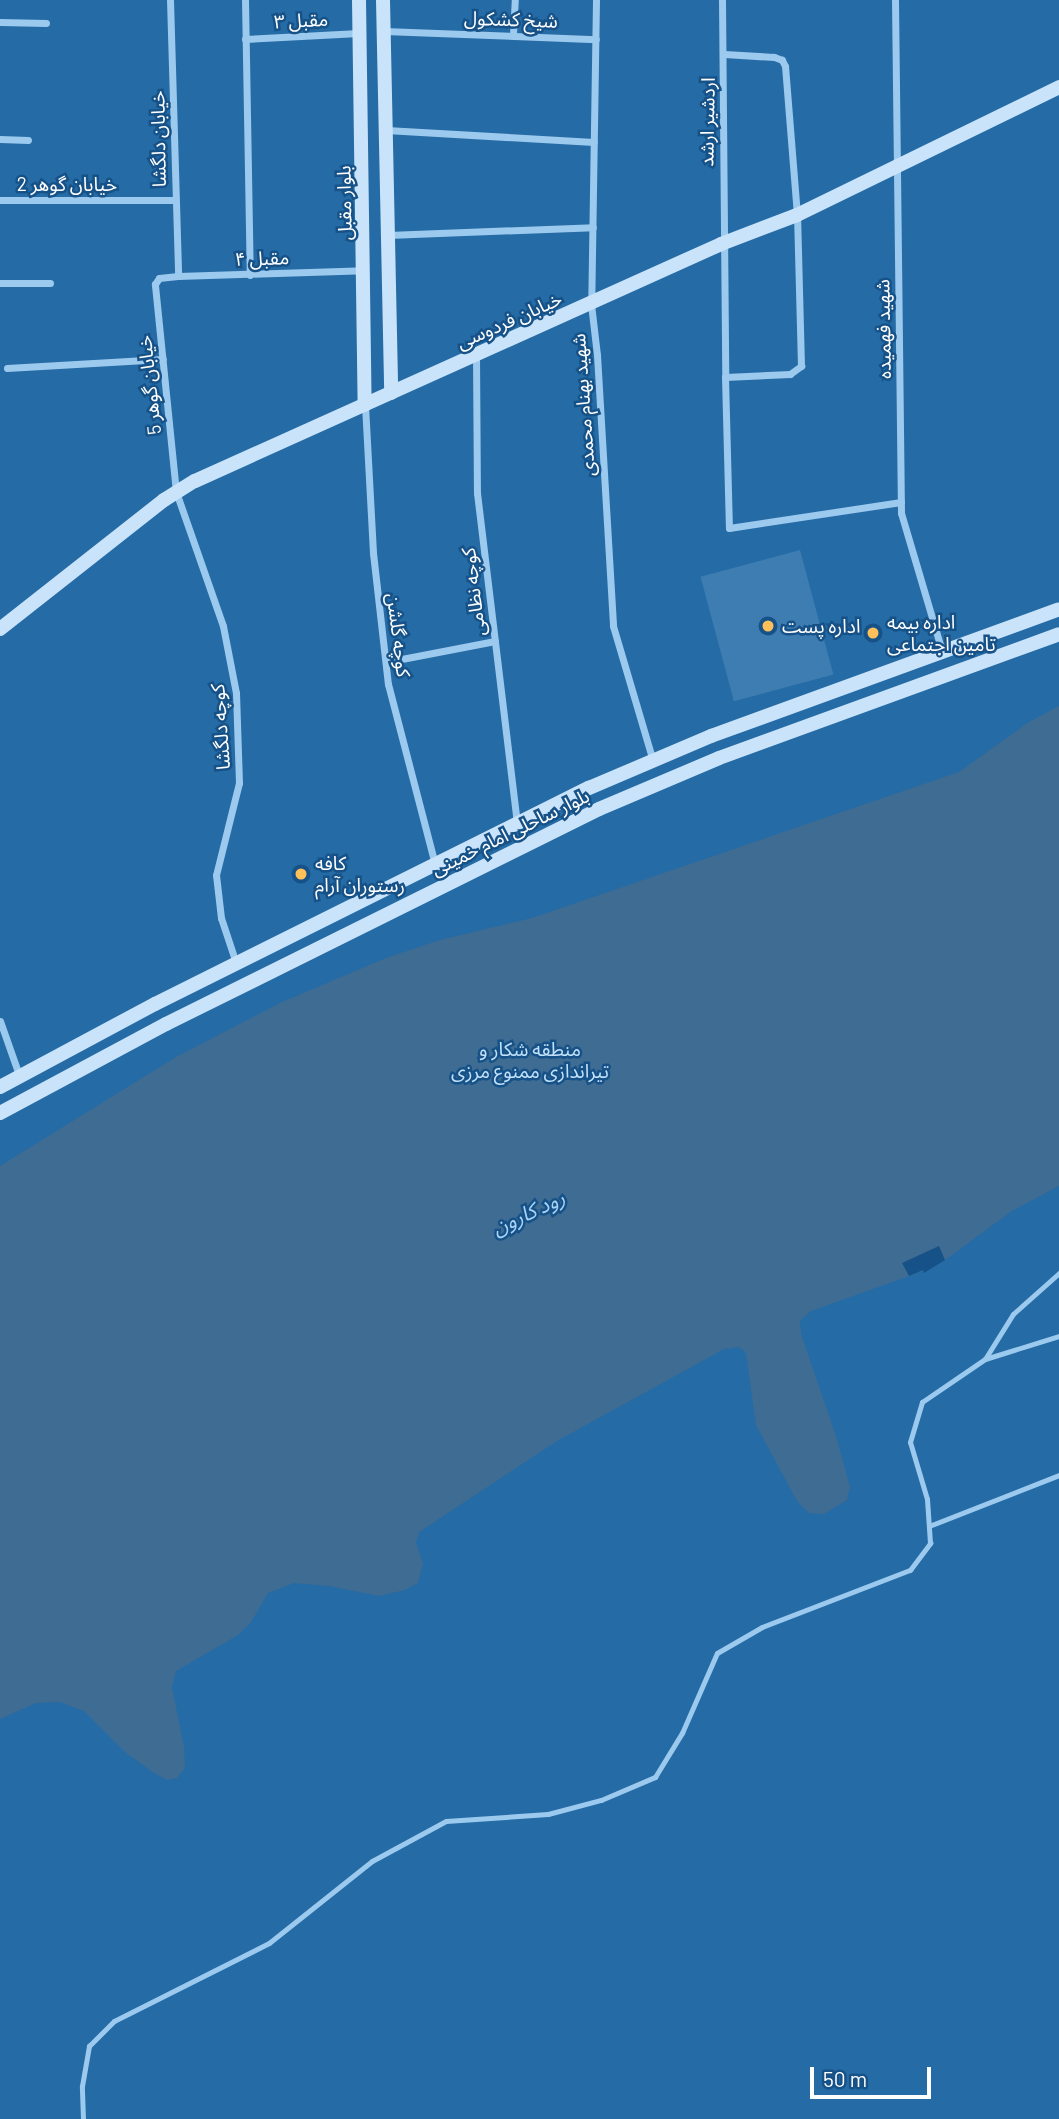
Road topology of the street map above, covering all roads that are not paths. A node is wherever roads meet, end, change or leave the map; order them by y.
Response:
1 (170, 0) edge
2 (245, 0) edge
3 (359, 0) edge
4 (383, 0) edge
5 (515, 0) edge
6 (596, 0) edge
7 (722, 0) edge
8 (895, 0) edge
9 (0, 22) edge
10 (46, 23) dead end
11 (384, 31) junction
12 (360, 33) junction
13 (513, 34) junction
14 (245, 39) junction
15 (596, 39) junction
16 (724, 54) junction
17 (1059, 87) edge
18 (386, 130) junction
19 (0, 139) edge
20 (28, 140) dead end
21 (594, 142) junction
22 (896, 168) junction
23 (0, 200) edge
24 (175, 200) junction
25 (797, 215) junction
26 (593, 227) junction
27 (388, 235) junction
28 (721, 244) junction
29 (365, 270) junction
30 (250, 275) junction
31 (178, 276) junction
32 (159, 278) joint
33 (0, 283) edge
34 (50, 283) dead end
35 (591, 304) junction
36 (476, 355) junction
37 (163, 359) junction
38 (7, 368) dead end
39 (725, 377) junction
40 (391, 393) junction
41 (365, 405) junction
42 (176, 492) junction
43 (901, 502) junction
44 (1059, 609) edge
45 (0, 629) edge
46 (1059, 634) edge
47 (495, 641) junction
48 (942, 652) junction
49 (386, 662) junction
50 (653, 761) junction
51 (517, 824) junction
52 (435, 864) junction
53 (237, 964) junction
54 (0, 1021) edge
55 (19, 1075) junction
56 (0, 1087) edge
57 (27, 1097) junction
58 (0, 1113) edge
59 (1059, 1273) edge
60 (1059, 1335) edge
61 (985, 1359) junction
62 (1059, 1475) edge
63 (929, 1526) junction
64 (83, 2119) edge

1 - 24 street, خیابان دلگشا
2 - 14 street
3 - 12 main road, بلوار مقبل
4 - 11 main road
5 - 13 street
6 - 15 street, شهید بهنام محمدی
7 - 16 street, اردشیر ارشد
8 - 22 street, شهید فهمیده
9 - 10 street
11 - 13 street, شیخ کشکول
11 - 18 main road
12 - 14 street, مقبل ۳
12 - 29 main road, بلوار مقبل
13 - 15 street, شیخ کشکول
14 - 30 street
15 - 21 street, شهید بهنام محمدی
16 - 25 street
16 - 28 street, اردشیر ارشد
17 - 22 main road, خیابان فردوسی
18 - 21 street
18 - 27 main road
19 - 20 street
21 - 26 street, شهید بهنام محمدی
22 - 25 main road, خیابان فردوسی
22 - 43 street, شهید فهمیده
23 - 24 street, خیابان گوهر 2
24 - 31 street, خیابان دلگشا
25 - 28 main road, خیابان فردوسی
25 - 39 street
26 - 27 street
26 - 35 street, شهید بهنام محمدی
27 - 40 main road
28 - 35 main road, خیابان فردوسی
28 - 39 street, اردشیر ارشد
29 - 30 street, مقبل ۴
29 - 41 main road, بلوار مقبل
30 - 31 street, مقبل ۴
31 - 32 street, مقبل ۴
32 - 37 street, خیابان گوهر 5
33 - 34 street
35 - 36 main road, خیابان فردوسی
35 - 50 street, شهید بهنام محمدی
36 - 40 main road, خیابان فردوسی
36 - 47 street, کوچه نظامی
37 - 38 street
37 - 42 street, خیابان گوهر 5
39 - 43 street, اردشیر ارشد
40 - 41 main road, خیابان فردوسی
41 - 42 main road, خیابان فردوسی
41 - 49 street, کوچه گلشن
42 - 45 main road, خیابان فردوسی
42 - 53 street, کوچه دلگشا
43 - 48 street, شهید فهمیده
44 - 48 main road, بلوار ساحلی امام خمینی
46 - 57 main road, بلوار ساحلی امام خمینی
47 - 49 street
47 - 51 street, کوچه نظامی
48 - 50 main road, بلوار ساحلی امام خمینی
49 - 52 street, کوچه گلشن
50 - 51 main road, بلوار ساحلی امام خمینی
51 - 52 main road, بلوار ساحلی امام خمینی
52 - 53 main road, بلوار ساحلی امام خمینی
53 - 55 main road, بلوار ساحلی امام خمینی
54 - 55 street
55 - 56 main road, بلوار ساحلی امام خمینی
55 - 57 main road
57 - 58 main road, بلوار ساحلی امام خمینی
59 - 61 lane
60 - 61 lane
61 - 63 lane
62 - 63 lane
63 - 64 lane

